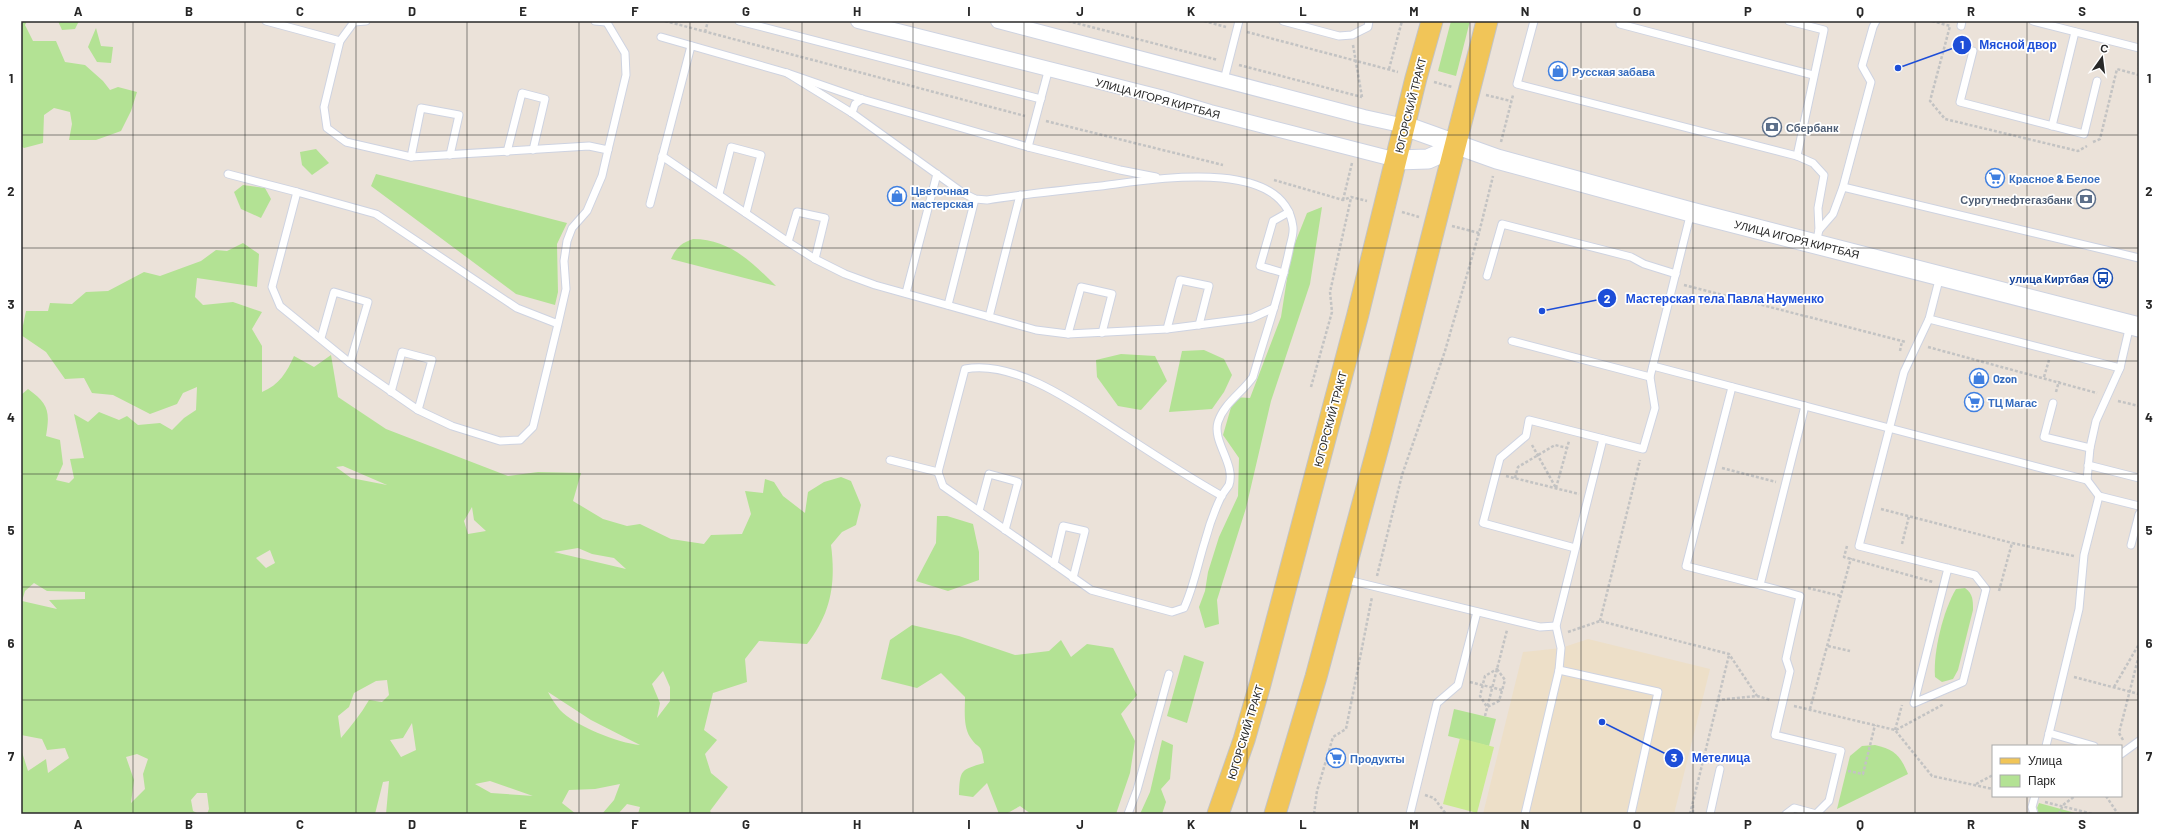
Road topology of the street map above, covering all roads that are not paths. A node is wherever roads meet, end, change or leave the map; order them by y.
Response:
1 (266, 21) edge
2 (366, 21) edge
3 (595, 21) edge
4 (739, 21) edge
5 (858, 21) edge
6 (998, 21) edge
7 (1239, 21) edge
8 (1283, 21) edge
9 (1369, 21) edge
10 (1432, 21) edge
11 (1487, 21) edge
12 (1534, 21) edge
13 (1621, 21) edge
14 (1789, 21) edge
15 (1876, 21) edge
16 (2032, 21) edge
17 (606, 22) edge
18 (2075, 32) junction
19 (661, 37) dead end
20 (340, 41) junction
21 (691, 46) junction
22 (2139, 48) edge
23 (1973, 51) dead end
24 (1049, 68) junction
25 (787, 73) junction
26 (1814, 75) junction
27 (1224, 80) junction
28 (2097, 81) dead end
29 (862, 98) junction
30 (1041, 99) junction
31 (852, 113) junction
32 (1405, 126) junction
33 (2052, 126) junction
34 (1457, 146) junction
35 (1028, 147) junction
36 (532, 150) junction
37 (608, 150) junction
38 (507, 152) junction
39 (450, 155) junction
40 (662, 156) junction
41 (1797, 156) junction
42 (411, 157) junction
43 (1397, 160) junction
44 (1120, 170) junction
45 (228, 174) dead end
46 (937, 174) junction
47 (1164, 178) junction
48 (1122, 184) junction
49 (1843, 187) junction
50 (297, 192) junction
51 (719, 194) junction
52 (1020, 195) junction
53 (975, 199) junction
54 (650, 204) dead end
55 (1289, 212) junction
56 (1691, 212) junction
57 (746, 213) junction
58 (1818, 237) junction
59 (788, 242) junction
60 (2139, 258) edge
61 (815, 259) junction
62 (1284, 273) junction
63 (1676, 274) junction
64 (1487, 276) dead end
65 (1940, 276) junction
66 (906, 293) junction
67 (948, 305) junction
68 (1274, 308) junction
69 (989, 317) junction
70 (1929, 319) junction
71 (558, 324) junction
72 (1199, 325) junction
73 (2135, 326) edge
74 (1168, 329) junction
75 (1102, 333) junction
76 (1068, 334) junction
77 (321, 338) junction
78 (1512, 341) dead end
79 (350, 363) junction
80 (1653, 366) junction
81 (2120, 368) junction
82 (1650, 377) junction
83 (1732, 387) junction
84 (391, 392) junction
85 (2053, 403) dead end
86 (1805, 406) junction
87 (418, 410) junction
88 (1889, 429) junction
89 (1603, 439) junction
90 (2090, 448) junction
91 (890, 460) dead end
92 (2088, 465) junction
93 (938, 472) junction
94 (2139, 478) edge
95 (2087, 480) junction
96 (1222, 496) junction
97 (2099, 496) junction
98 (2139, 506) edge
99 (979, 511) junction
100 (2139, 514) edge
101 (1005, 530) junction
102 (2131, 545) dead end
103 (1576, 548) junction
104 (1054, 564) junction
105 (1948, 568) junction
106 (1073, 578) junction
107 (1343, 579) junction
108 (1760, 585) junction
109 (1477, 612) junction
110 (1556, 626) junction
111 (1559, 670) junction
112 (1168, 674) dead end
113 (2050, 733) junction
114 (2139, 741) edge
115 (2046, 745) edge
116 (2091, 745) edge
117 (2122, 753) edge
118 (1720, 769) dead end
119 (2034, 798) edge
120 (1128, 814) edge
121 (1218, 814) edge
122 (1275, 814) edge
123 (1410, 814) edge
124 (1526, 814) edge
125 (1631, 814) edge
126 (1710, 814) edge
127 (1786, 814) edge
128 (2034, 814) edge

1 - 20 lane
2 - 20 lane
3 - 17 lane
4 - 30 lane
5 - 24 street, УЛИЦА ИГОРЯ КИРТБАЯ
6 - 27 street, УЛИЦА ИГОРЯ КИРТБАЯ
7 - 27 lane
8 - 9 lane
10 - 32 main road, ЮГОРСКИЙ ТРАКТ
11 - 34 main road
12 - 41 lane
13 - 26 lane
14 - 26 lane
15 - 49 lane
16 - 18 lane
17 - 37 lane
18 - 22 lane
18 - 33 lane
19 - 21 lane
20 - 42 lane
21 - 25 lane
21 - 40 lane
23 - 33 lane
24 - 30 lane
24 - 43 street, УЛИЦА ИГОРЯ КИРТБАЯ
25 - 29 lane
25 - 31 lane
26 - 41 lane
27 - 32 street, УЛИЦА ИГОРЯ КИРТБАЯ
28 - 33 lane
29 - 31 lane
29 - 35 lane
30 - 35 lane
31 - 46 lane
32 - 34 main road, УЛИЦА ИГОРЯ КИРТБАЯ
32 - 43 main road, ЮГОРСКИЙ ТРАКТ
34 - 43 main road, УЛИЦА ИГОРЯ КИРТБАЯ
34 - 56 main road, УЛИЦА ИГОРЯ КИРТБАЯ
34 - 107 main road
35 - 44 lane
36 - 37 lane
36 - 38 lane
36 - 38 lane
37 - 71 lane
38 - 39 lane
39 - 42 lane
39 - 42 lane
40 - 51 lane
40 - 54 lane
41 - 58 lane
43 - 121 main road, ЮГОРСКИЙ ТРАКТ
44 - 47 lane
44 - 48 lane
45 - 50 lane
46 - 53 lane
46 - 66 lane
47 - 48 lane
47 - 55 lane
48 - 52 lane
49 - 58 lane
49 - 60 lane
50 - 71 lane
50 - 77 lane
51 - 57 lane
51 - 57 lane
52 - 53 lane
52 - 69 lane
53 - 67 lane
55 - 62 lane
55 - 62 lane
56 - 58 main road, УЛИЦА ИГОРЯ КИРТБАЯ
56 - 63 lane
57 - 59 lane
58 - 65 main road, УЛИЦА ИГОРЯ КИРТБАЯ
59 - 61 lane
59 - 61 lane
61 - 66 lane
62 - 68 lane
63 - 64 lane
63 - 80 lane
65 - 70 lane
65 - 73 main road, УЛИЦА ИГОРЯ КИРТБАЯ
66 - 67 lane
67 - 69 lane
68 - 72 lane
68 - 96 lane
69 - 76 lane
70 - 81 lane
70 - 88 lane
71 - 87 lane
72 - 74 lane
72 - 74 lane
73 - 81 lane
74 - 75 lane
75 - 76 lane
75 - 76 lane
77 - 79 lane
77 - 79 lane
78 - 82 lane
79 - 84 lane
80 - 82 lane
80 - 83 lane
81 - 90 lane
82 - 89 lane
83 - 86 lane
83 - 108 lane
84 - 87 lane
84 - 87 lane
85 - 90 lane
86 - 88 lane
86 - 108 lane
88 - 95 lane
88 - 105 lane
89 - 103 lane
89 - 103 lane
90 - 92 lane
91 - 93 lane
92 - 94 lane
92 - 95 lane
93 - 96 lane
93 - 99 lane
95 - 97 lane
96 - 106 lane
97 - 98 lane
97 - 113 lane
99 - 101 lane
99 - 101 lane
100 - 102 lane
101 - 104 lane
103 - 110 lane
104 - 106 lane
104 - 106 lane
105 - 105 lane
107 - 109 lane
107 - 122 main road
108 - 127 lane
109 - 110 lane
109 - 123 lane
110 - 111 lane
111 - 124 lane
111 - 125 lane
112 - 120 lane
113 - 115 lane
113 - 116 lane
114 - 117 lane
118 - 126 lane
119 - 128 lane

